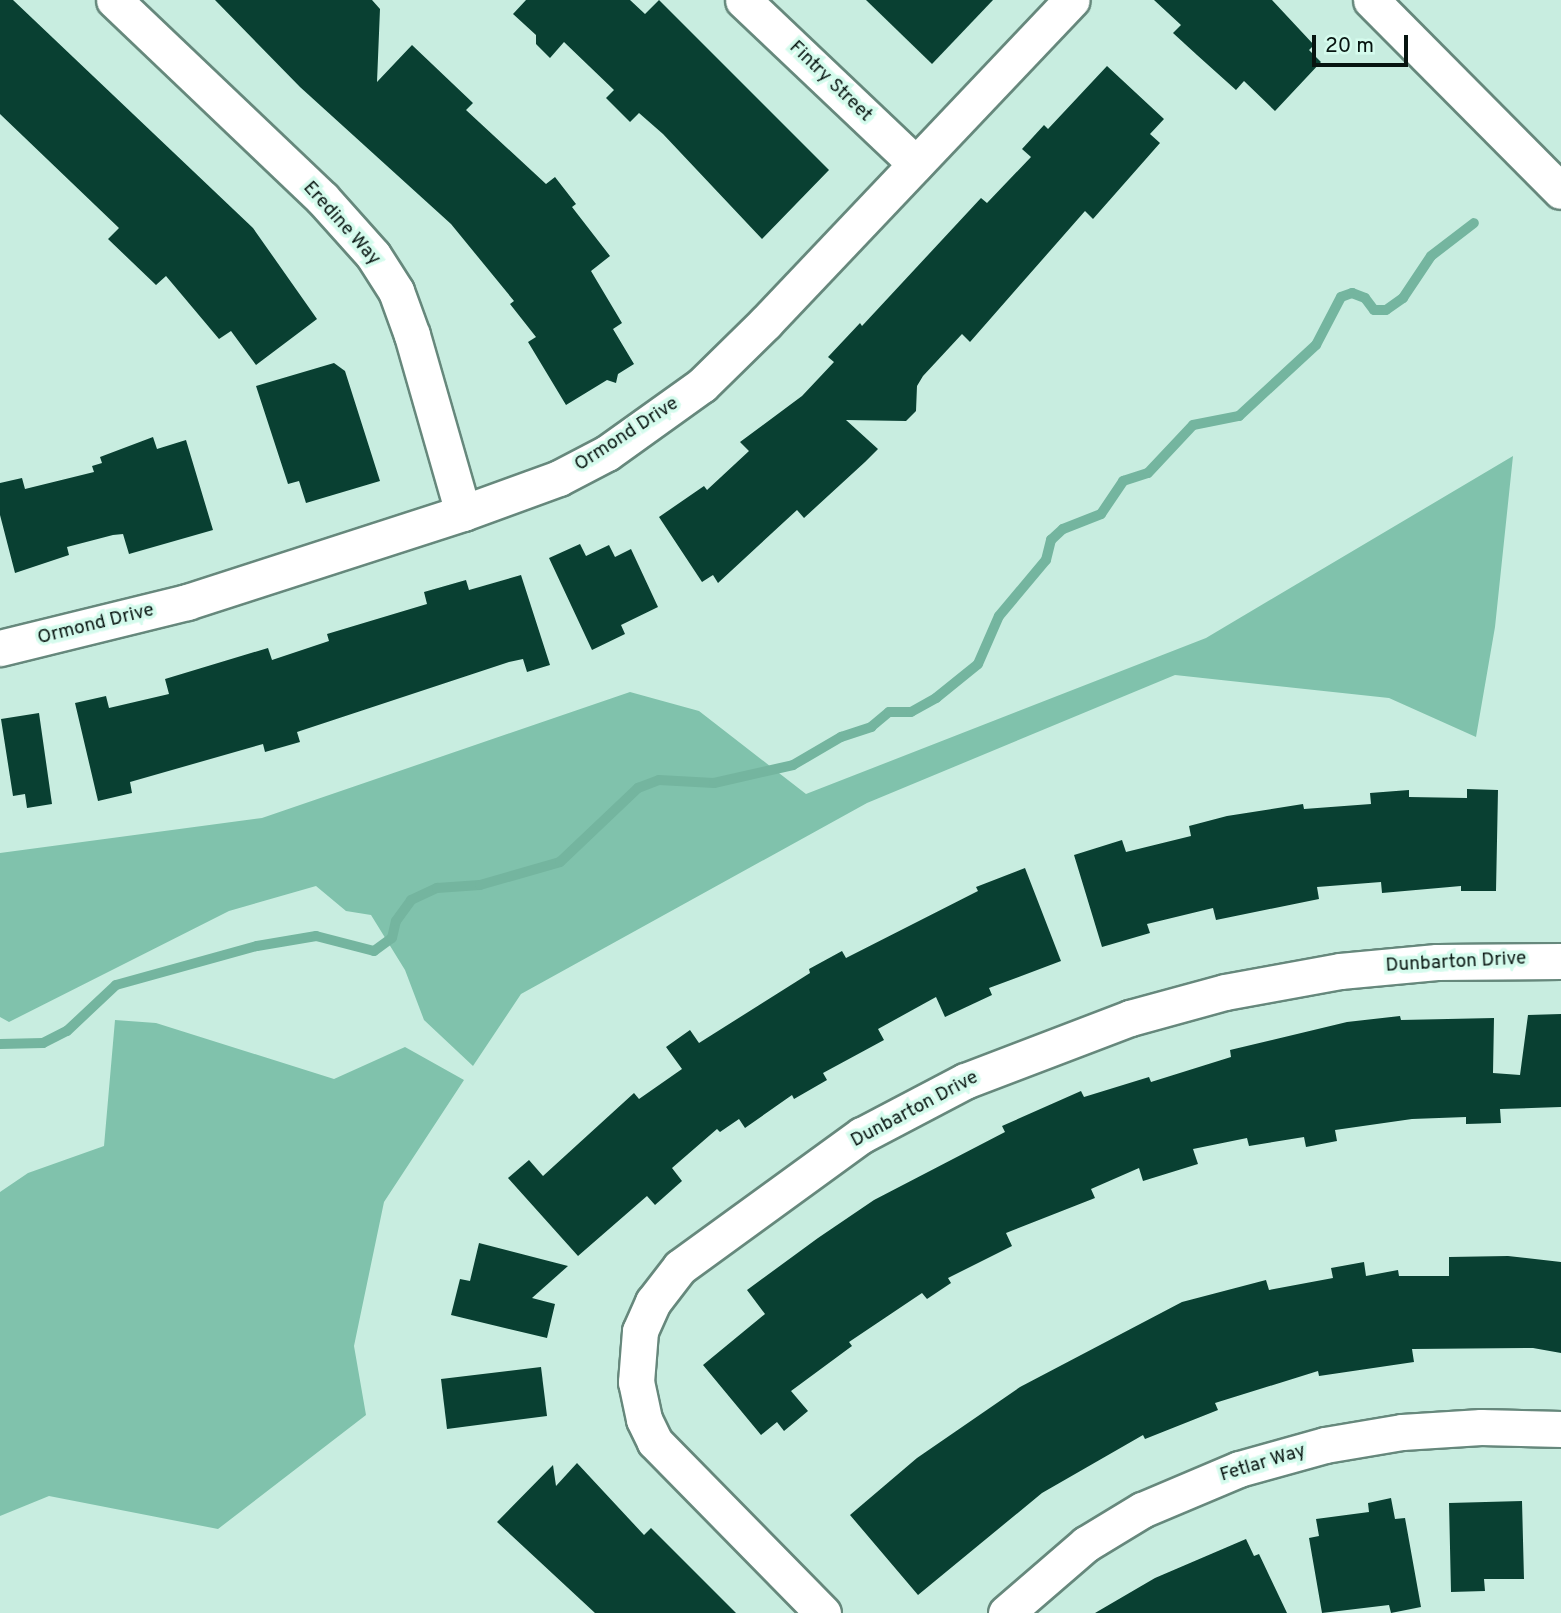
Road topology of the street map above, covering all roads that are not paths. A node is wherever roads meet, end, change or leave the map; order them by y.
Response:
1 (114, 0) edge
2 (743, 0) edge
3 (1072, 0) edge
4 (1371, 0) edge
5 (916, 164) junction
6 (1561, 191) edge
7 (463, 513) junction
8 (0, 648) edge
9 (1561, 961) edge
10 (1561, 1429) edge
11 (823, 1613) edge
12 (1006, 1613) edge

1 - 7 street, Eredine Way
2 - 5 street, Fintry Street
3 - 5 street, Ormond Drive
4 - 6 street
5 - 7 street, Ormond Drive
7 - 8 street, Ormond Drive
9 - 11 street, Dunbarton Drive
10 - 12 street, Fetlar Way

